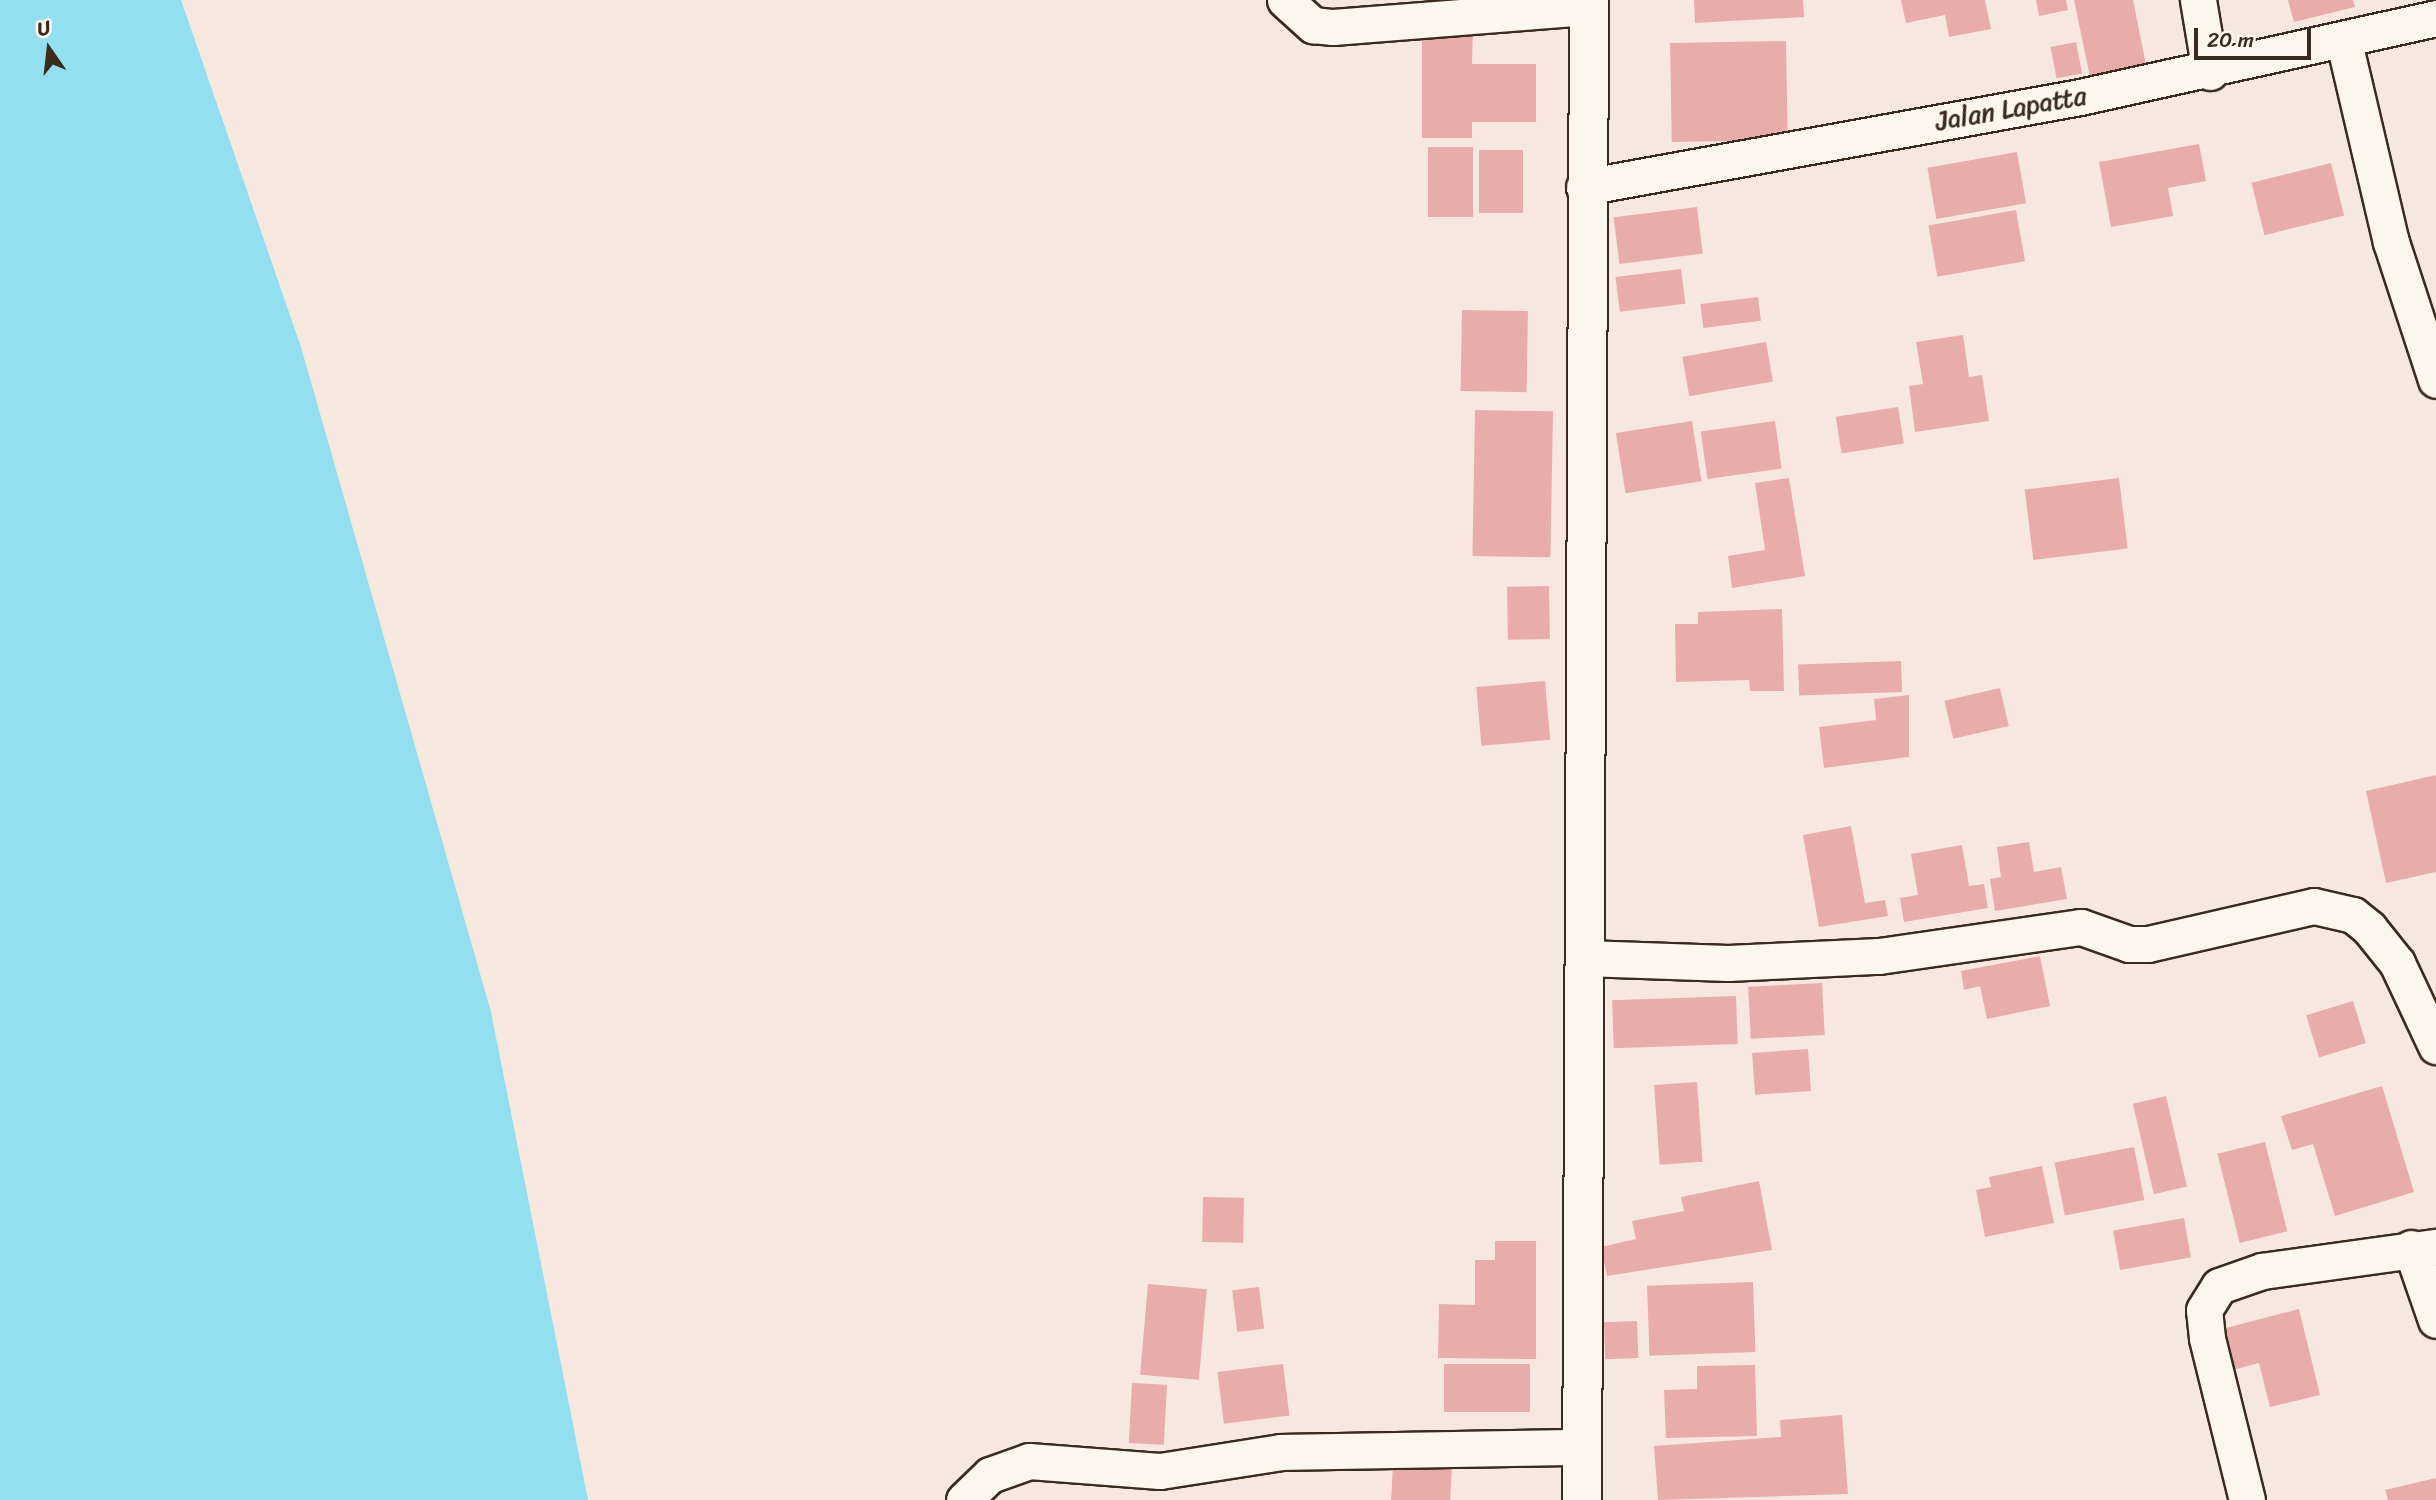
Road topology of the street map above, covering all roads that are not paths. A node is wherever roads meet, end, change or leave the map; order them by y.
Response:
1 (1285, 0) edge
2 (2198, 0) edge
3 (1589, 4) edge
4 (2436, 18) edge
5 (2344, 42) junction
6 (2210, 72) junction
7 (1584, 187) junction
8 (2436, 380) edge
9 (1584, 958) junction
10 (2436, 1046) edge
11 (2424, 1247) edge
12 (2436, 1320) edge
13 (1582, 1447) junction
14 (964, 1500) edge
15 (1582, 1500) edge
16 (2247, 1500) edge

1 - 3 street
2 - 6 street
3 - 7 main road
4 - 5 street, Jalan Lapatta
5 - 6 street, Jalan Lapatta
5 - 8 street
6 - 7 street, Jalan Lapatta
7 - 9 main road
9 - 10 street
9 - 13 main road
11 - 12 street
11 - 16 street
13 - 14 street
13 - 15 main road

